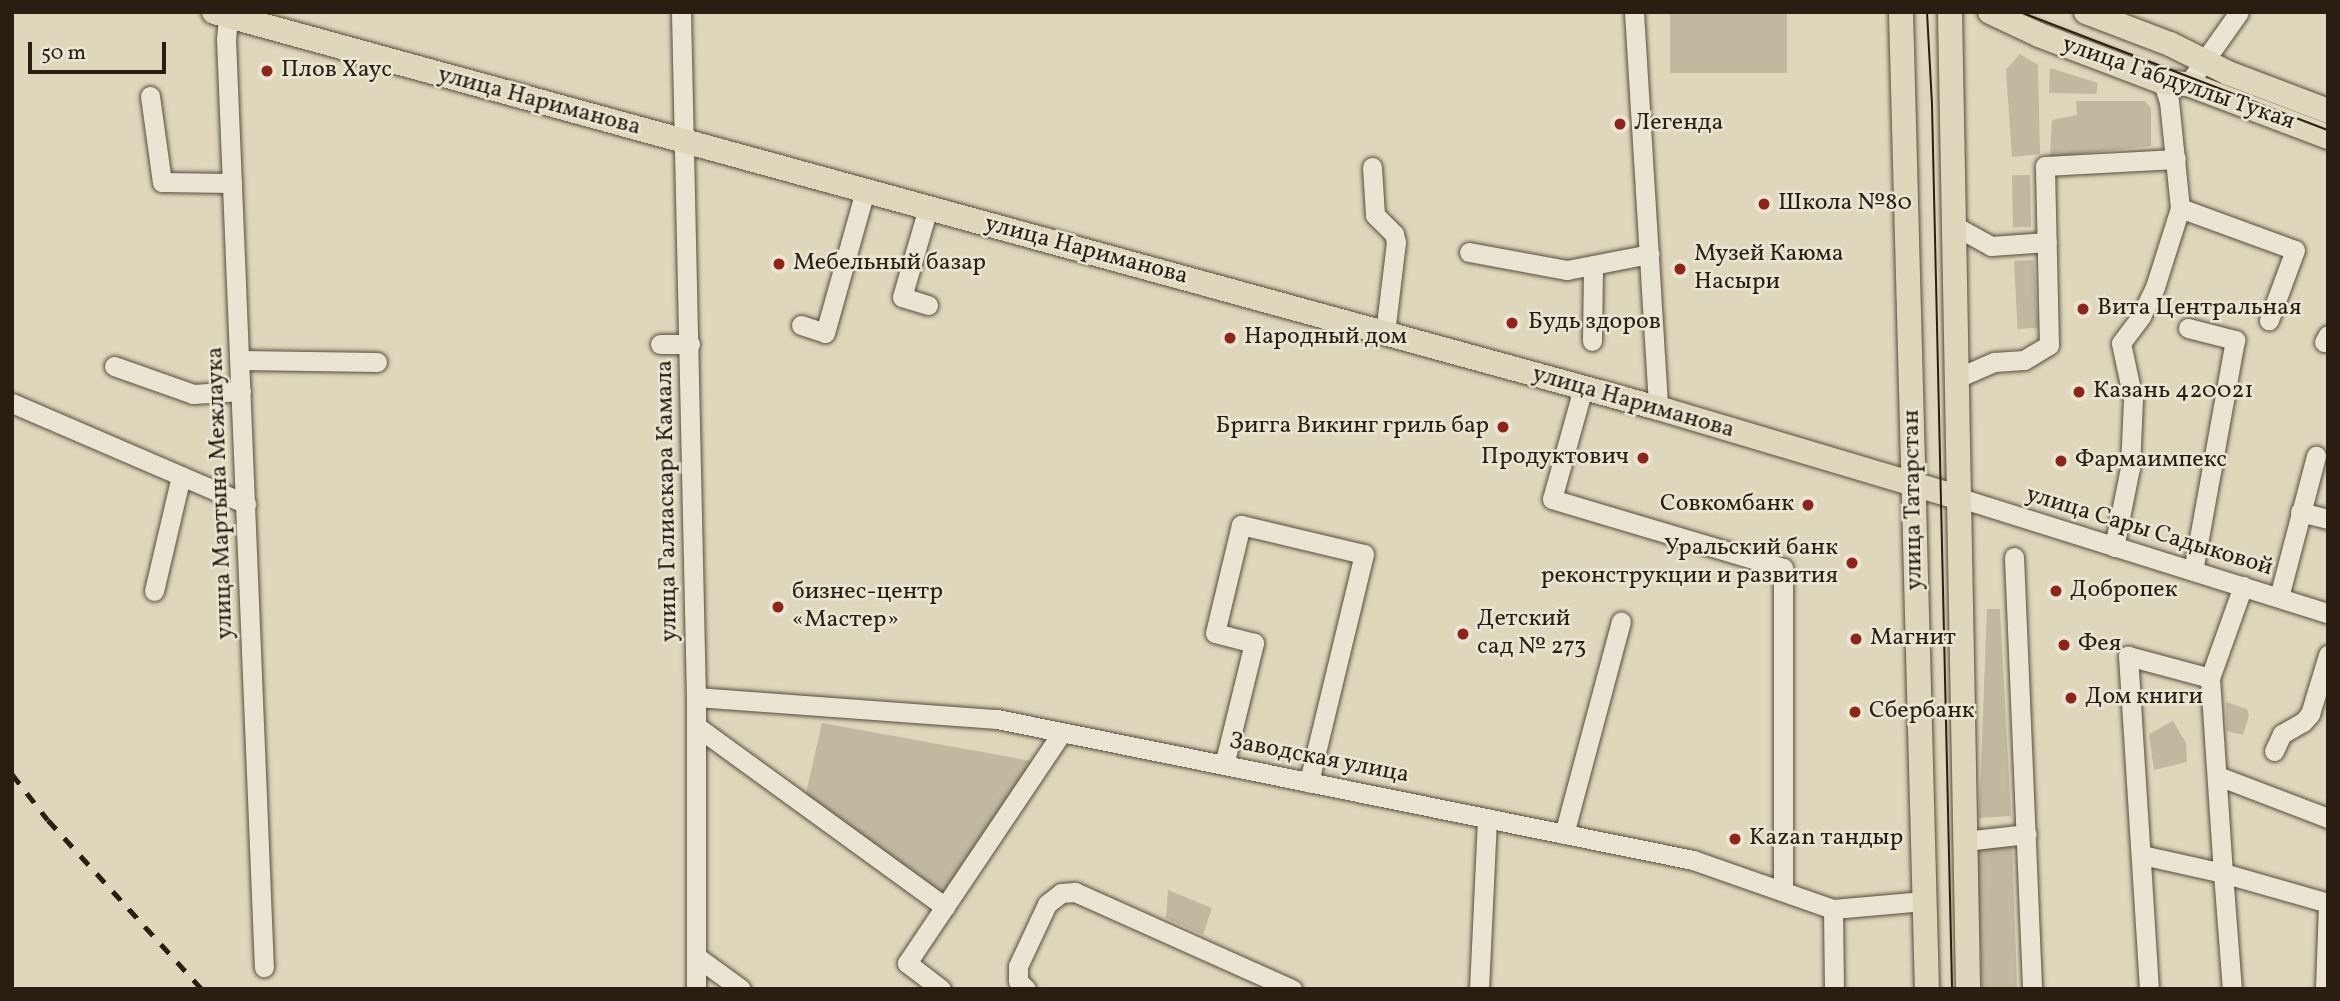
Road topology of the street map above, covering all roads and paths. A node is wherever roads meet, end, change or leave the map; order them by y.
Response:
1 (681, 12) edge
2 (1634, 12) edge
3 (1902, 12) edge
4 (1950, 12) edge
5 (1990, 12) edge
6 (2086, 12) edge
7 (2239, 12) edge
8 (221, 15) edge
9 (2204, 63) junction
10 (2163, 82) junction
11 (2188, 84) junction
12 (150, 96) dead end
13 (2328, 111) edge
14 (2328, 137) edge
15 (686, 142) junction
16 (2176, 159) junction
17 (1372, 167) dead end
18 (232, 183) junction
19 (865, 191) junction
20 (929, 208) junction
21 (2180, 208) junction
22 (1953, 225) junction
23 (2047, 242) junction
24 (1469, 252) dead end
25 (1649, 254) junction
26 (1593, 265) junction
27 (929, 305) dead end
28 (2269, 320) dead end
29 (801, 325) dead end
30 (2188, 328) dead end
31 (1385, 333) junction
32 (1592, 341) dead end
33 (660, 344) dead end
34 (690, 344) junction
35 (240, 360) junction
36 (377, 362) dead end
37 (114, 366) dead end
38 (1955, 379) junction
39 (1583, 388) junction
40 (241, 391) junction
41 (12, 403) edge
42 (1658, 408) junction
43 (2316, 456) dead end
44 (181, 476) junction
45 (1914, 487) junction
46 (1957, 497) junction
47 (246, 504) junction
48 (2300, 512) junction
49 (2328, 519) edge
50 (2114, 547) junction
51 (2014, 557) dead end
52 (2193, 570) junction
53 (2243, 586) junction
54 (154, 591) dead end
55 (2279, 597) junction
56 (2328, 612) edge
57 (1621, 621) dead end
58 (2328, 655) edge
59 (2210, 678) junction
60 (696, 697) junction
61 (696, 722) junction
62 (716, 723) dead end
63 (1062, 732) junction
64 (2274, 751) dead end
65 (1224, 765) junction
66 (2218, 776) junction
67 (1309, 782) junction
68 (1487, 818) junction
69 (2328, 818) edge
70 (1564, 834) junction
71 (2027, 834) junction
72 (1965, 841) junction
73 (2142, 855) junction
74 (2223, 873) junction
75 (1783, 891) junction
76 (1924, 901) junction
77 (945, 907) junction
78 (1833, 909) junction
79 (697, 957) junction
80 (264, 967) dead end
81 (696, 989) edge
82 (740, 989) edge
83 (941, 989) edge
84 (1026, 989) edge
85 (1293, 989) edge
86 (1479, 989) edge
87 (1834, 989) edge
88 (1927, 989) edge
89 (1968, 989) edge
90 (2032, 989) edge
91 (2149, 989) edge
92 (2232, 989) edge
93 (2325, 989) edge

1 - 15 street, улица Галиаскара Камала
2 - 25 street
3 - 45 main road, улица Татарстан
4 - 22 main road, улица Татарстан
5 - 10 main road, улица Габдуллы Тукая
6 - 9 main road, улица Габдуллы Тукая
7 - 9 street
8 - 15 main road, улица Нариманова
8 - 18 street, улица Мартына Межлаука
9 - 11 street
9 - 13 main road, улица Габдуллы Тукая
10 - 11 main road, улица Габдуллы Тукая
10 - 16 street
11 - 14 main road, улица Габдуллы Тукая
12 - 18 street
15 - 19 main road, улица Нариманова
15 - 34 street, улица Галиаскара Камала
16 - 21 street
16 - 23 street
17 - 31 street
18 - 35 street, улица Мартына Межлаука
19 - 20 main road, улица Нариманова
19 - 29 street
20 - 27 street
20 - 31 main road, улица Нариманова
21 - 28 street
21 - 50 street
22 - 23 street
22 - 38 main road, улица Татарстан
23 - 38 street
24 - 26 street
25 - 26 street
25 - 42 street
26 - 32 street
30 - 52 street
31 - 39 main road, улица Нариманова
33 - 34 street
34 - 60 street, улица Галиаскара Камала
35 - 36 street
35 - 40 street, улица Мартына Межлаука
37 - 40 street
38 - 46 main road, улица Татарстан
39 - 42 main road, улица Нариманова
39 - 75 street
40 - 47 street, улица Мартына Межлаука
41 - 44 street
42 - 45 main road, улица Нариманова
43 - 48 street
44 - 47 street
44 - 54 street
45 - 46 main road, улица Нариманова
45 - 76 main road, улица Татарстан
46 - 50 street, улица Сары Садыковой
46 - 72 main road, улица Татарстан
47 - 80 street, улица Мартына Межлаука
48 - 49 street
48 - 55 street
50 - 52 street, улица Сары Садыковой
51 - 71 street
52 - 53 street, улица Сары Садыковой
53 - 55 street, улица Сары Садыковой
53 - 59 street
55 - 56 street, улица Сары Садыковой
57 - 70 street
58 - 64 street
59 - 66 street
59 - 73 street
60 - 61 street, улица Галиаскара Камала
60 - 63 street, Заводская улица
61 - 62 street
61 - 77 street
61 - 79 street, улица Галиаскара Камала
63 - 65 street, Заводская улица
63 - 77 street
65 - 67 street, Заводская улица
65 - 67 street
66 - 69 street
66 - 74 street
67 - 68 street, Заводская улица
68 - 70 street, Заводская улица
68 - 86 street
70 - 75 street, Заводская улица
71 - 72 street
71 - 90 street
72 - 89 main road, улица Татарстан
73 - 74 street
73 - 91 street
74 - 92 street
74 - 93 street
75 - 78 street, Заводская улица
76 - 78 street, Заводская улица
76 - 88 main road, улица Татарстан
77 - 83 street
78 - 87 street
79 - 81 street, улица Галиаскара Камала
79 - 82 street
84 - 85 street

